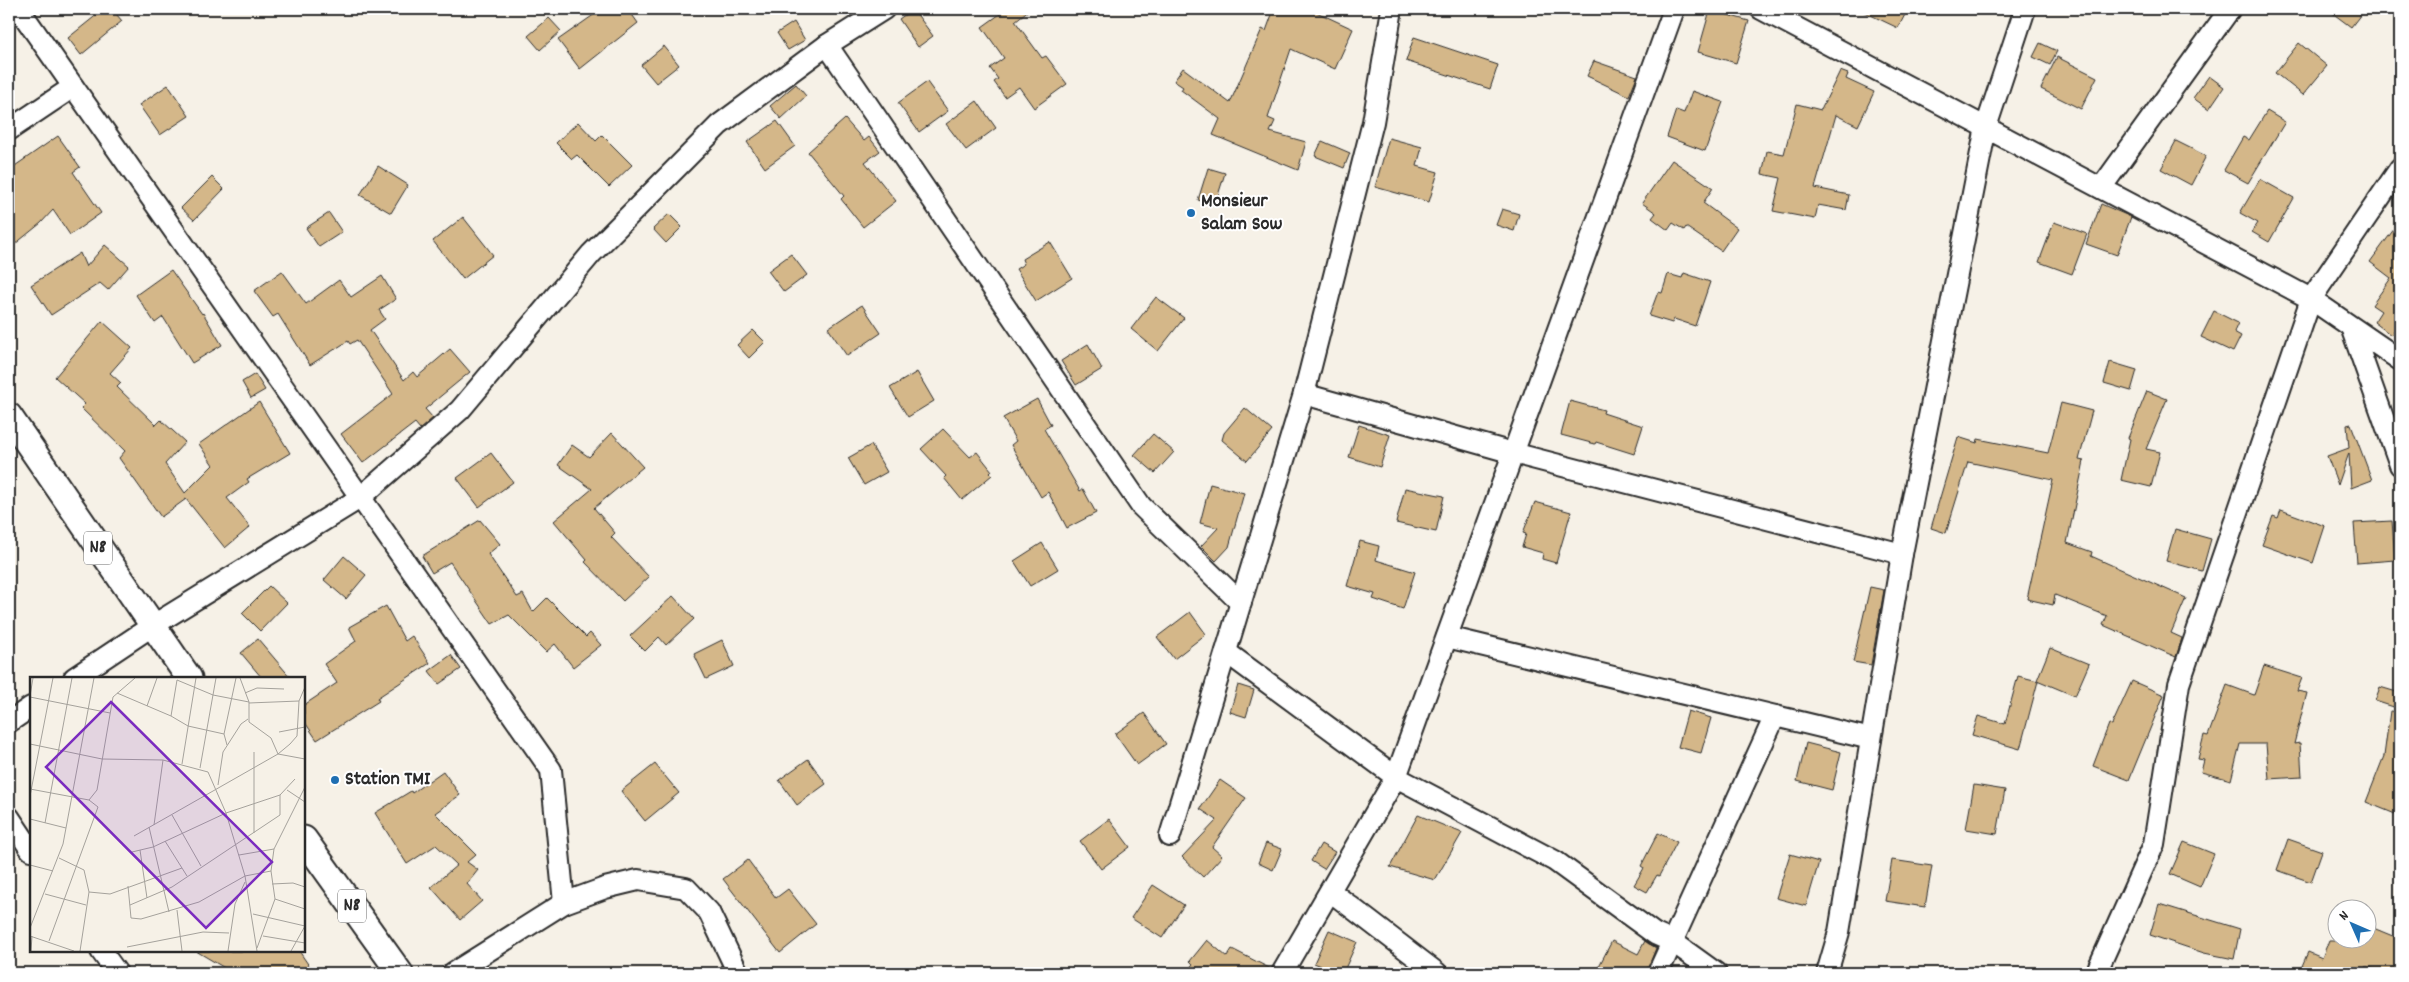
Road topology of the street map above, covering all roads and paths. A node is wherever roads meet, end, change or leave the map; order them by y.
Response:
1 (19, 9) edge
2 (884, 9) edge
3 (1392, 9) edge
4 (1674, 9) edge
5 (1761, 9) edge
6 (2025, 9) edge
7 (2230, 9) edge
8 (828, 45) junction
9 (74, 87) junction
10 (1986, 127) junction
11 (9, 130) edge
12 (2400, 168) edge
13 (2101, 188) junction
14 (2311, 299) junction
15 (2351, 327) junction
16 (2400, 360) edge
17 (1304, 394) junction
18 (9, 416) edge
19 (1513, 453) junction
20 (2400, 465) edge
21 (360, 498) junction
22 (1902, 554) junction
23 (1241, 603) junction
24 (152, 626) junction
25 (1446, 637) junction
26 (1226, 652) junction
27 (76, 677) edge
28 (188, 677) edge
29 (30, 708) edge
30 (1775, 716) junction
31 (9, 722) edge
32 (1871, 739) junction
33 (1396, 777) junction
34 (9, 817) edge
35 (1170, 836) dead end
36 (305, 839) edge
37 (30, 848) edge
38 (1330, 891) junction
39 (564, 903) junction
40 (1673, 942) junction
41 (102, 952) edge
42 (117, 973) edge
43 (400, 973) edge
44 (453, 973) edge
45 (738, 973) edge
46 (1282, 973) edge
47 (1436, 973) edge
48 (1658, 973) edge
49 (1716, 973) edge
50 (1827, 973) edge
51 (2096, 973) edge

1 - 9 street
2 - 8 street
3 - 17 street
4 - 19 street
5 - 10 street
6 - 10 street
7 - 13 street
8 - 21 street
8 - 23 street
9 - 11 street
9 - 21 street
10 - 13 street
10 - 22 street
12 - 14 street
13 - 14 street
14 - 15 street
14 - 51 street
15 - 16 street
15 - 20 street
17 - 19 street
17 - 23 street
18 - 24 main road, N8
19 - 22 street
19 - 25 street
21 - 24 street
21 - 39 street
22 - 32 street
23 - 26 street
24 - 27 street
24 - 28 main road, N8
25 - 30 street
25 - 33 street
26 - 33 street
26 - 35 street
29 - 31 street
30 - 32 street
30 - 40 street
32 - 50 street
33 - 38 street
33 - 40 street
34 - 37 street
36 - 43 main road, N8
38 - 46 street
38 - 47 street
39 - 44 street
39 - 45 street
40 - 48 street
40 - 49 street
41 - 42 street

